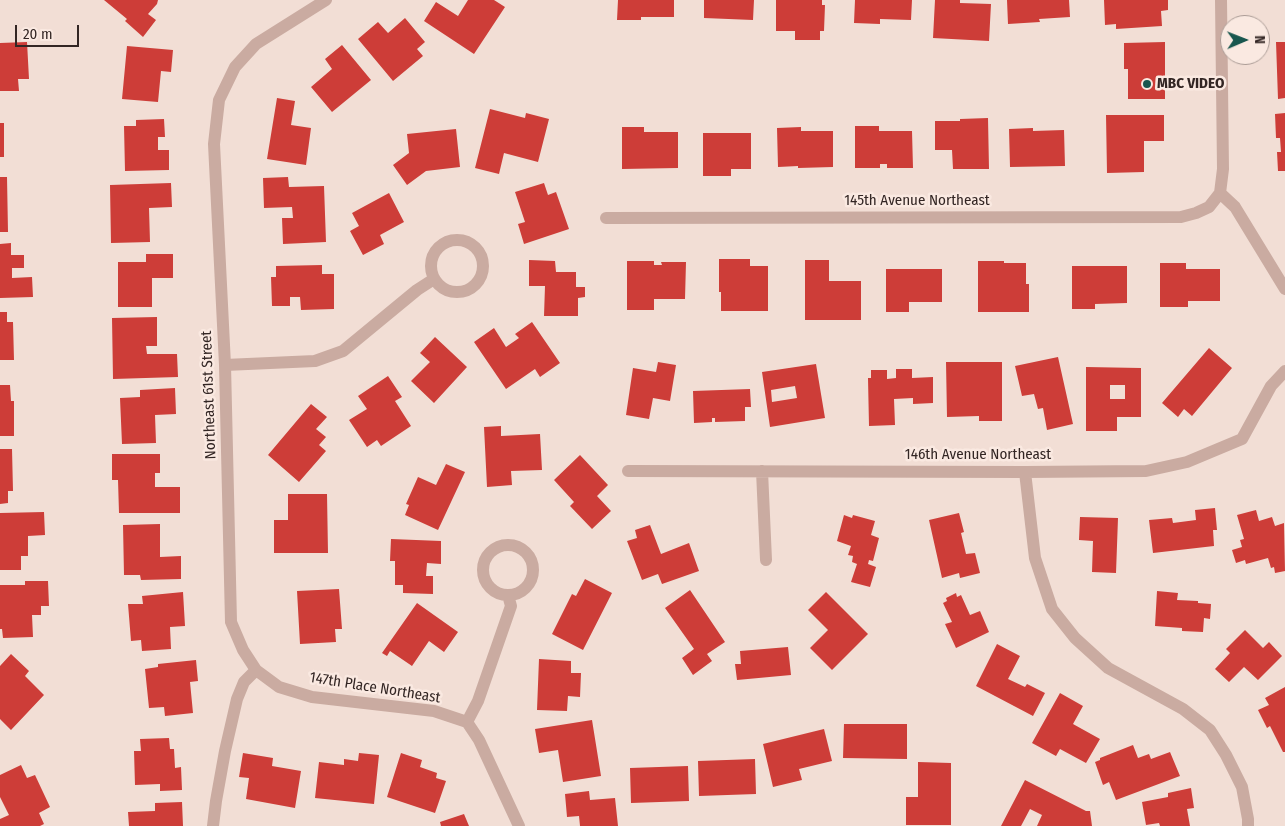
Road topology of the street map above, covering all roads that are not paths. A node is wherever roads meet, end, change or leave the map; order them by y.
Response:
1 (326, 0) edge
2 (1221, 0) edge
3 (1220, 193) junction
4 (606, 218) dead end
5 (434, 279) junction
6 (1285, 289) edge
7 (225, 365) junction
8 (1285, 371) edge
9 (628, 471) dead end
10 (762, 471) junction
11 (1026, 472) junction
12 (766, 560) dead end
13 (508, 596) junction
14 (256, 670) junction
15 (467, 722) junction
16 (214, 826) edge
17 (519, 826) edge
18 (1248, 826) edge

1 - 7 street, Northeast 61st Street
2 - 3 street
3 - 4 street, 145th Avenue Northeast
3 - 6 street
5 - 5 street
5 - 7 street
7 - 14 street, Northeast 61st Street
8 - 11 street, 146th Avenue Northeast
9 - 10 street, 146th Avenue Northeast
10 - 11 street, 146th Avenue Northeast
10 - 12 street
11 - 18 street
13 - 13 street
13 - 15 street
14 - 15 street, 147th Place Northeast
14 - 16 street
15 - 17 street

